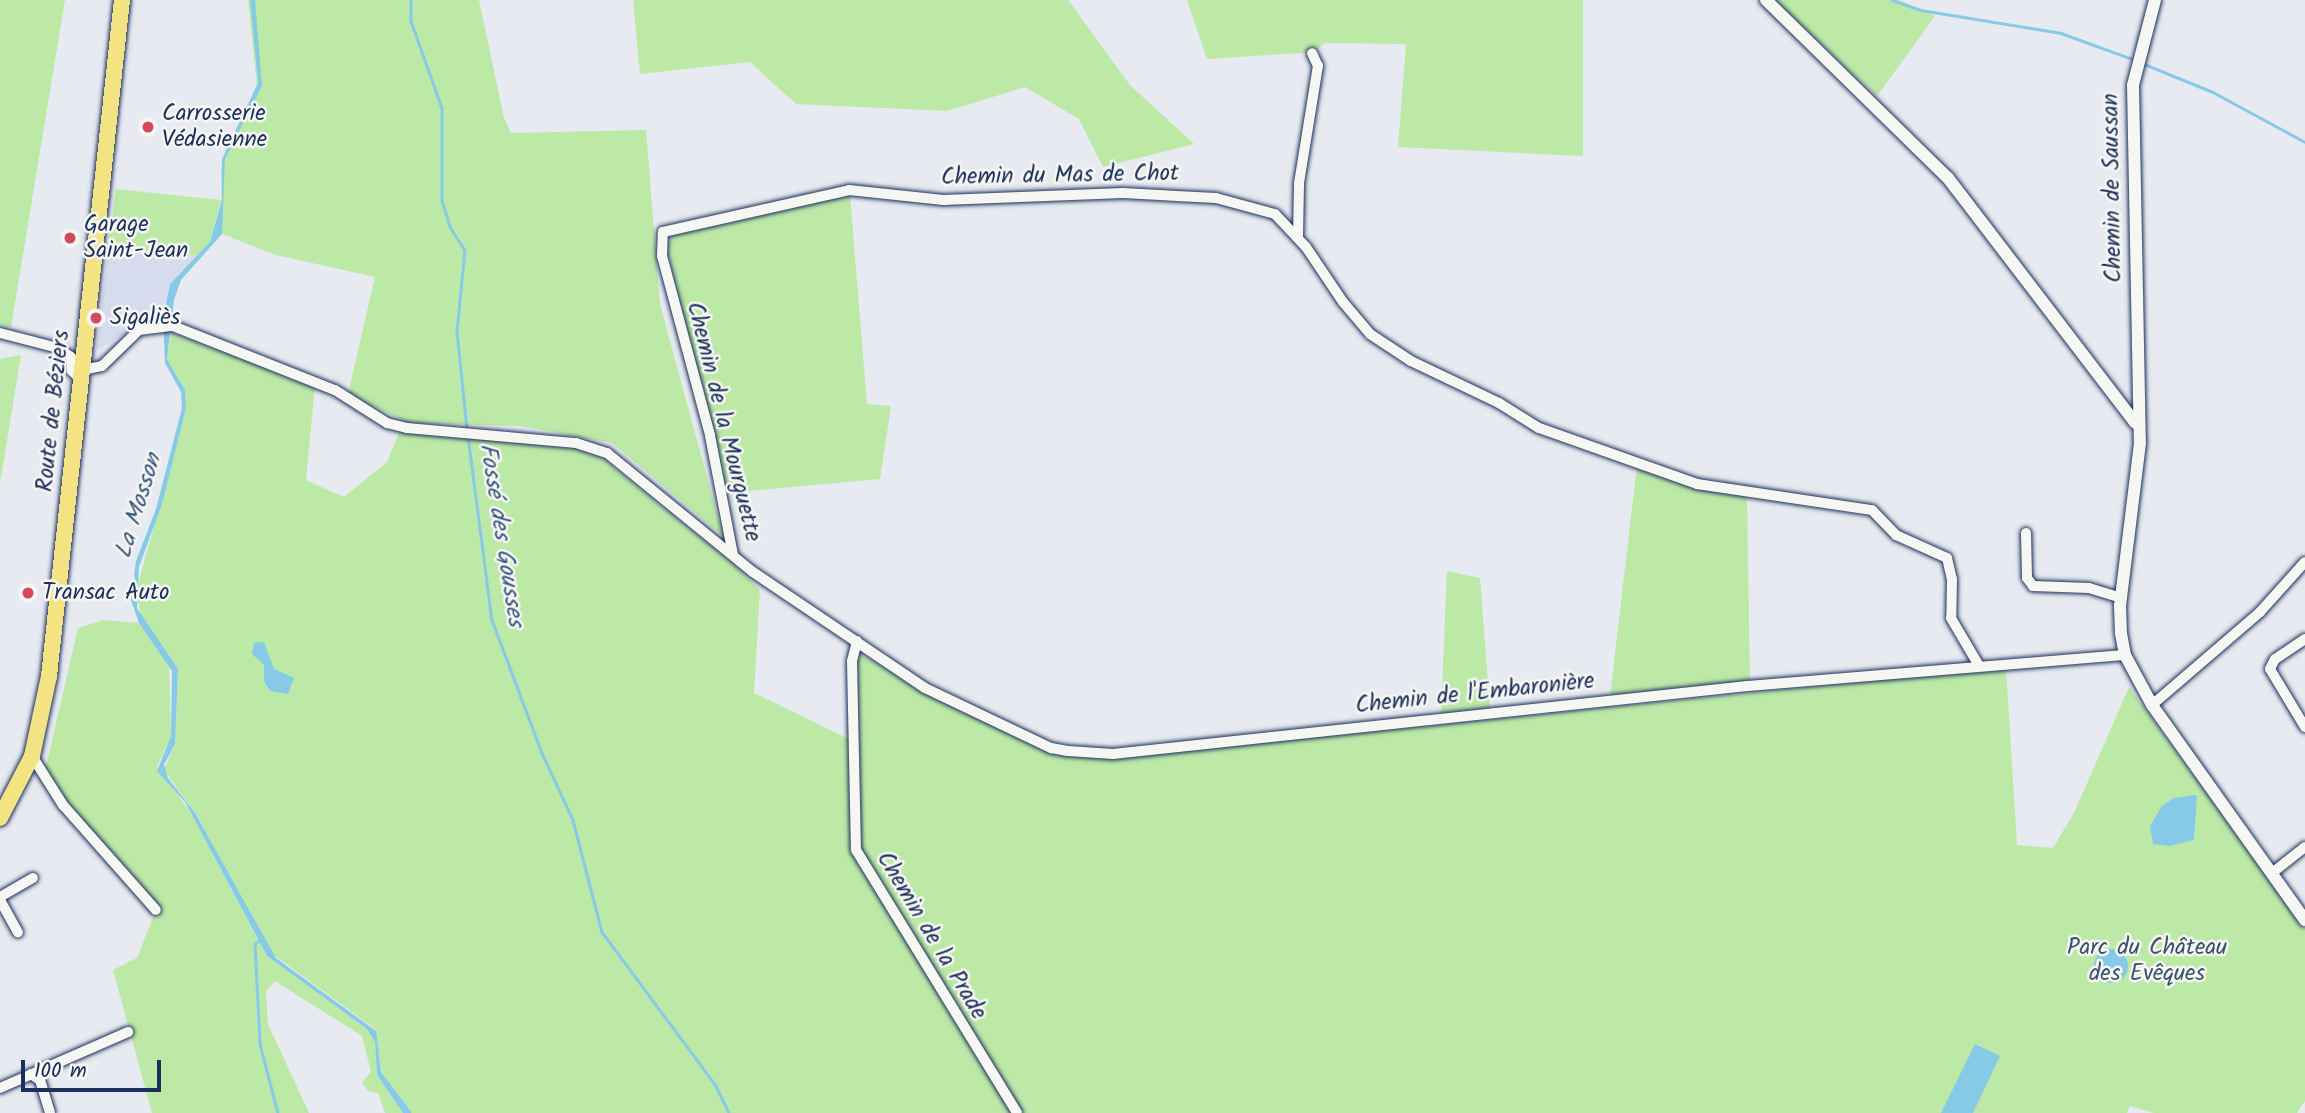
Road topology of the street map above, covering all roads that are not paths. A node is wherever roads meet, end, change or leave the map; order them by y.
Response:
1 (122, 0) edge
2 (1766, 0) edge
3 (2155, 0) edge
4 (1312, 53) dead end
5 (663, 232) joint
6 (1298, 237) junction
7 (0, 333) edge
8 (81, 374) junction
9 (2136, 379) junction
10 (2118, 396) junction
11 (2138, 429) junction
12 (2026, 533) dead end
13 (733, 555) junction
14 (2305, 562) edge
15 (2121, 598) junction
16 (2305, 639) edge
17 (857, 641) junction
18 (2127, 658) junction
19 (1978, 664) junction
20 (2152, 705) junction
21 (2305, 727) edge
22 (32, 756) junction
23 (0, 818) edge
24 (2305, 846) edge
25 (2272, 873) junction
26 (33, 878) dead end
27 (0, 899) edge
28 (156, 910) dead end
29 (2305, 920) edge
30 (18, 932) dead end
31 (128, 1032) dead end
32 (31, 1074) junction
33 (0, 1088) edge
34 (50, 1113) edge
35 (1017, 1113) edge

1 - 8 main road, Route de Béziers
2 - 10 street
3 - 9 street, Chemin de Saussan
4 - 6 street
5 - 6 street, Chemin du Mas de Chot
5 - 13 street, Chemin de la Mourguette
6 - 19 street, Chemin du Mas de Chot
7 - 8 street
8 - 13 street
8 - 22 main road, Route de Béziers
9 - 10 street
9 - 11 street, Chemin de Saussan
10 - 11 street
11 - 15 street, Chemin de Saussan
12 - 15 street
13 - 17 street, Chemin de la Mourguette
14 - 20 street
15 - 18 street, Chemin de Saussan
16 - 21 street
17 - 19 street, Chemin de l'Embaronière
17 - 35 street, Chemin de la Prade
18 - 19 street, Chemin de l'Embaronière
18 - 20 street
20 - 25 street
22 - 23 main road, Route de Béziers
22 - 28 street
24 - 25 street
25 - 29 street
26 - 27 street
27 - 30 street
31 - 32 street
32 - 33 street
32 - 34 street

